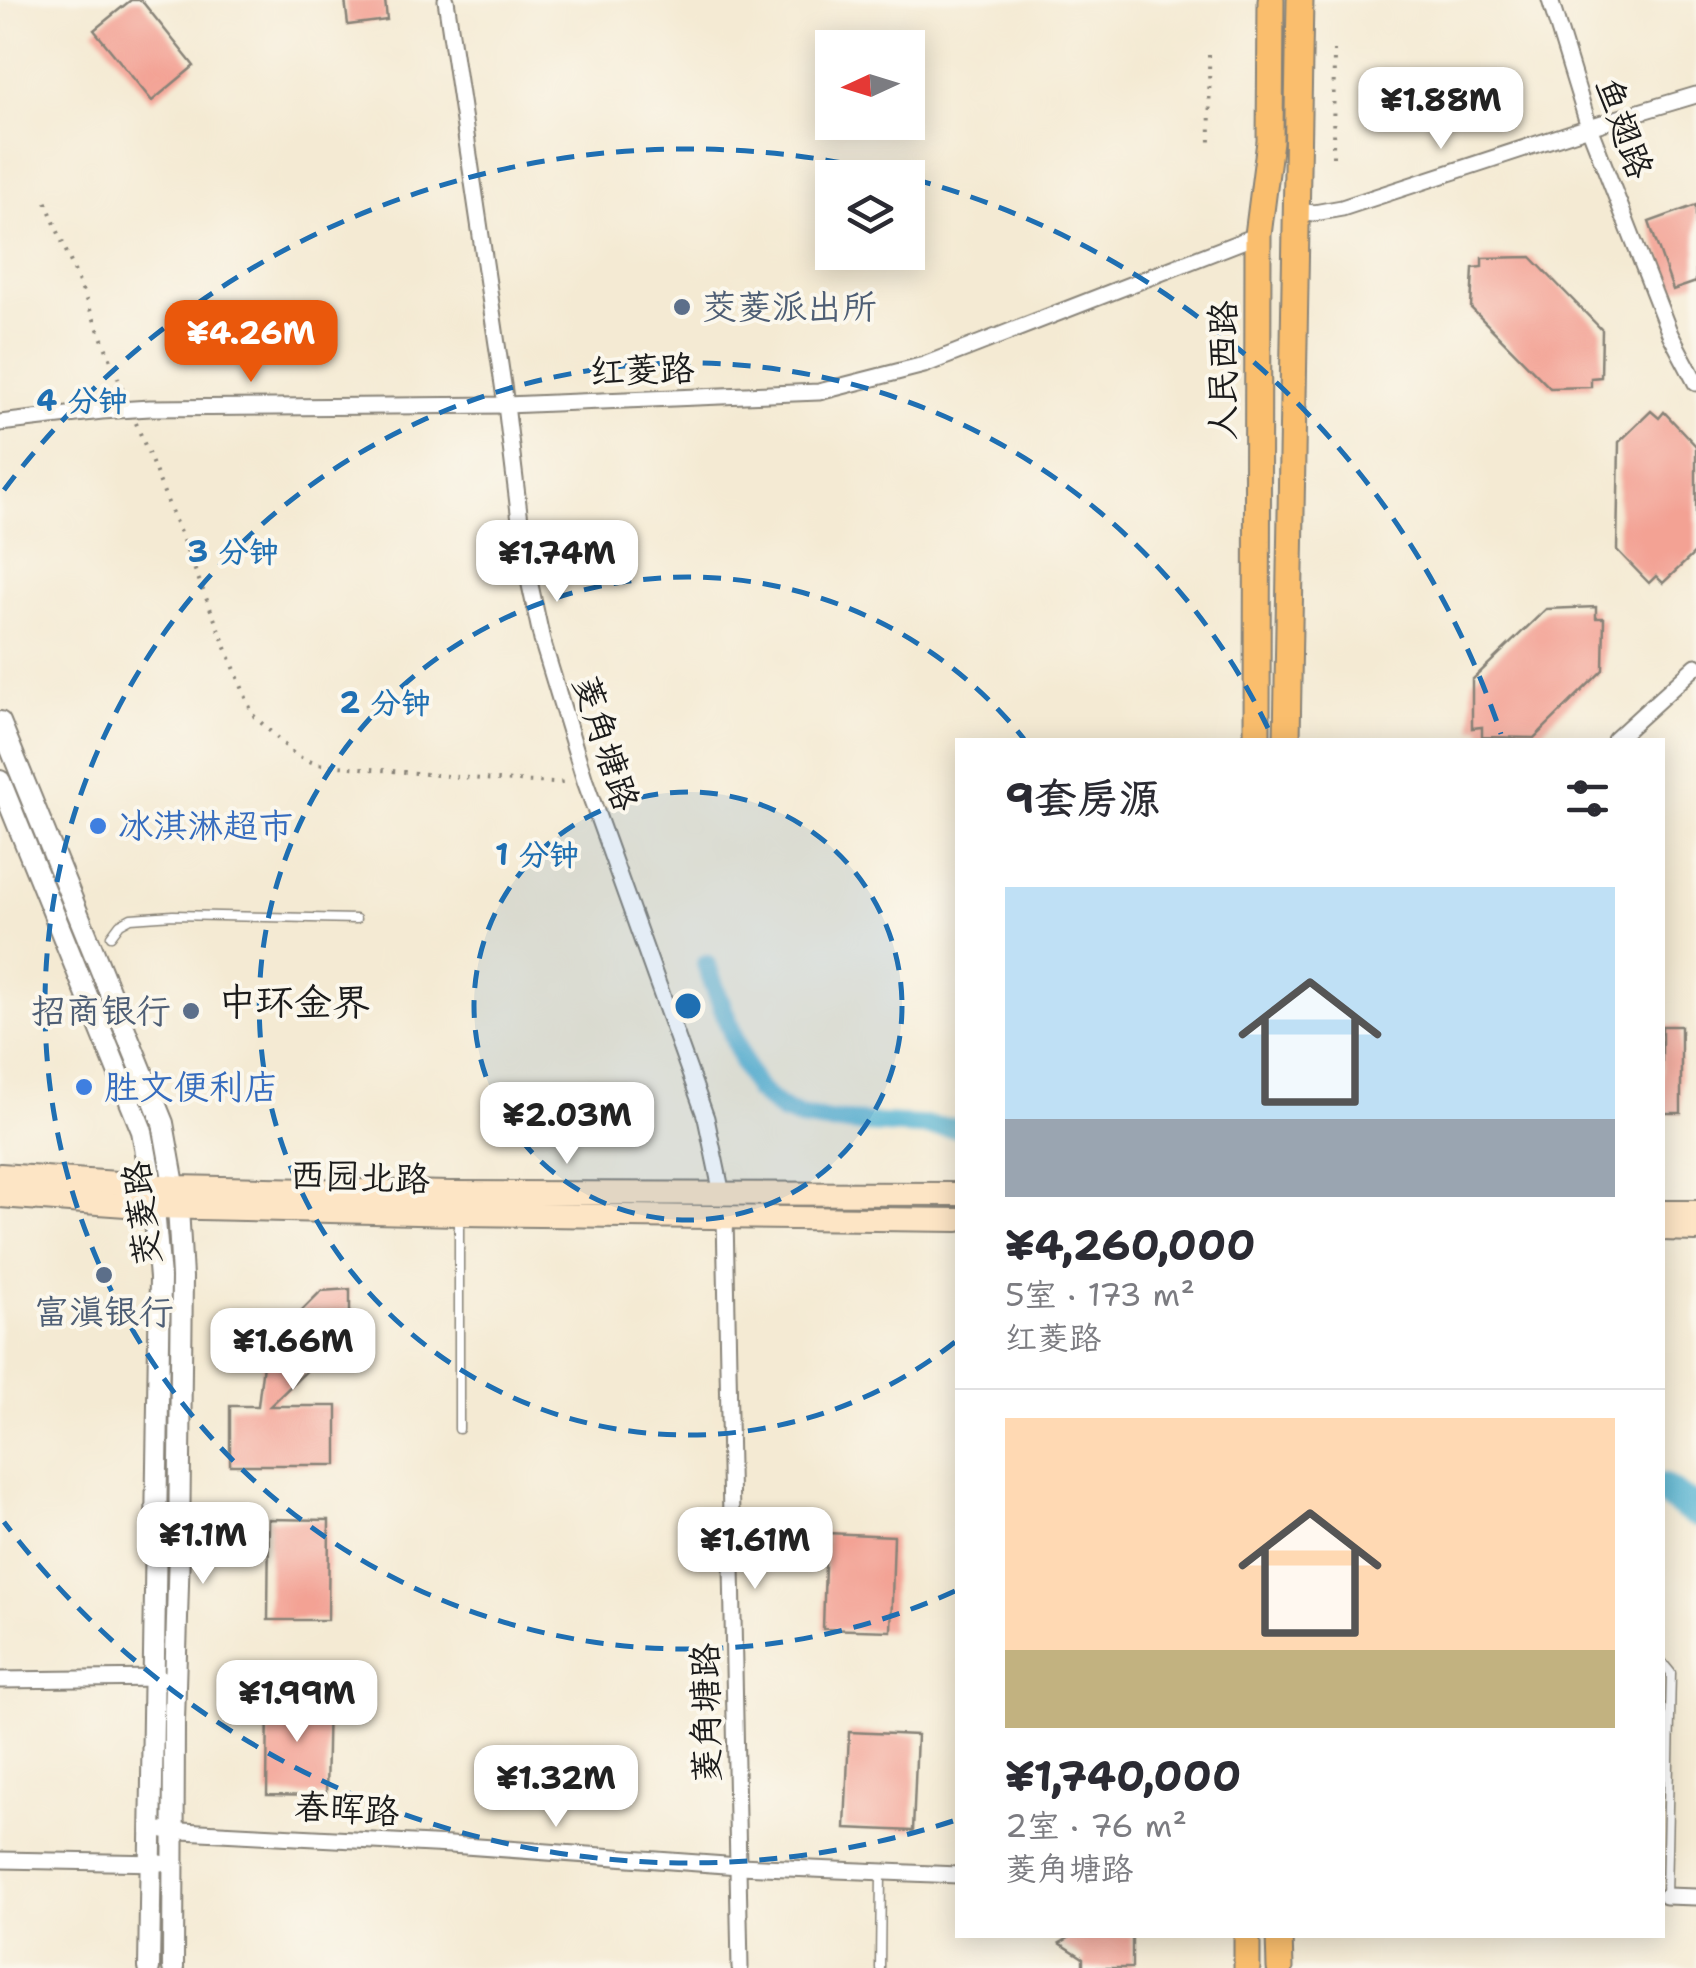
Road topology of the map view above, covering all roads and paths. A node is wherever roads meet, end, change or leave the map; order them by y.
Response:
1 (446, 0) edge
2 (1272, 0) edge
3 (1300, 0) edge
4 (1550, 0) edge
5 (1334, 50) dead end
6 (1209, 55) dead end
7 (1696, 95) edge
8 (1589, 127) junction
9 (1210, 148) dead end
10 (1333, 157) dead end
11 (46, 202) dead end
12 (1297, 211) junction
13 (1258, 235) junction
14 (1696, 383) edge
15 (506, 406) junction
16 (131, 410) junction
17 (0, 424) edge
18 (1696, 666) edge
19 (0, 722) edge
20 (1257, 738) edge
21 (1286, 738) edge
22 (1617, 738) edge
23 (0, 781) edge
24 (584, 781) junction
25 (356, 919) dead end
26 (111, 936) dead end
27 (0, 1175) edge
28 (955, 1194) edge
29 (0, 1196) edge
30 (153, 1196) junction
31 (177, 1197) junction
32 (723, 1205) junction
33 (1665, 1212) edge
34 (1696, 1212) edge
35 (459, 1214) junction
36 (955, 1220) edge
37 (1665, 1229) edge
38 (1696, 1230) edge
39 (459, 1429) dead end
40 (1665, 1666) edge
41 (153, 1678) junction
42 (176, 1678) junction
43 (0, 1680) edge
44 (152, 1829) junction
45 (174, 1831) junction
46 (0, 1860) edge
47 (150, 1862) junction
48 (175, 1863) junction
49 (739, 1866) junction
50 (880, 1872) junction
51 (955, 1874) edge
52 (1666, 1896) joint
53 (1696, 1897) edge
54 (1247, 1938) edge
55 (1279, 1938) edge
56 (149, 1968) edge
57 (172, 1968) edge
58 (740, 1968) edge
59 (880, 1968) edge
60 (1247, 1968) edge
61 (1280, 1968) edge

1 - 15 street, 菱角塘路
2 - 13 main road, 人民西路
3 - 12 main road, 人民西路
4 - 8 street, 鱼翅路
5 - 10 path
6 - 9 path
7 - 8 street
8 - 12 street
8 - 14 street, 鱼翅路
11 - 16 path
12 - 21 main road, 人民西路
13 - 15 street, 红菱路
13 - 20 main road, 人民西路
15 - 16 street, 红菱路
15 - 24 street, 菱角塘路
16 - 17 street, 红菱路
16 - 24 path
18 - 22 street
19 - 31 street, 茭菱路
23 - 30 street, 茭菱路
24 - 32 street, 菱角塘路
25 - 26 lane
27 - 30 main road, 西园北路
28 - 32 main road, 西园北路
29 - 30 main road, 西园北路
30 - 31 main road, 西园北路
30 - 41 street, 茭菱路
31 - 32 main road, 西园北路
31 - 35 main road, 西园北路
31 - 42 street, 茭菱路
32 - 35 main road, 西园北路
32 - 36 main road, 西园北路
32 - 49 street, 菱角塘路
33 - 34 main road
35 - 39 lane
37 - 38 main road
40 - 52 lane
41 - 42 street
41 - 43 street
41 - 44 street, 茭菱路
42 - 45 street, 茭菱路
44 - 45 street, 春晖路
44 - 47 street, 茭菱路
45 - 48 street, 茭菱路
45 - 49 street, 春晖路
46 - 47 street
47 - 48 street
47 - 56 street, 茭菱路
48 - 57 street, 茭菱路
49 - 50 street, 春晖路
49 - 58 street, 菱角塘路
50 - 51 street, 春晖路
50 - 59 lane
52 - 53 street
54 - 60 main road
55 - 61 main road

